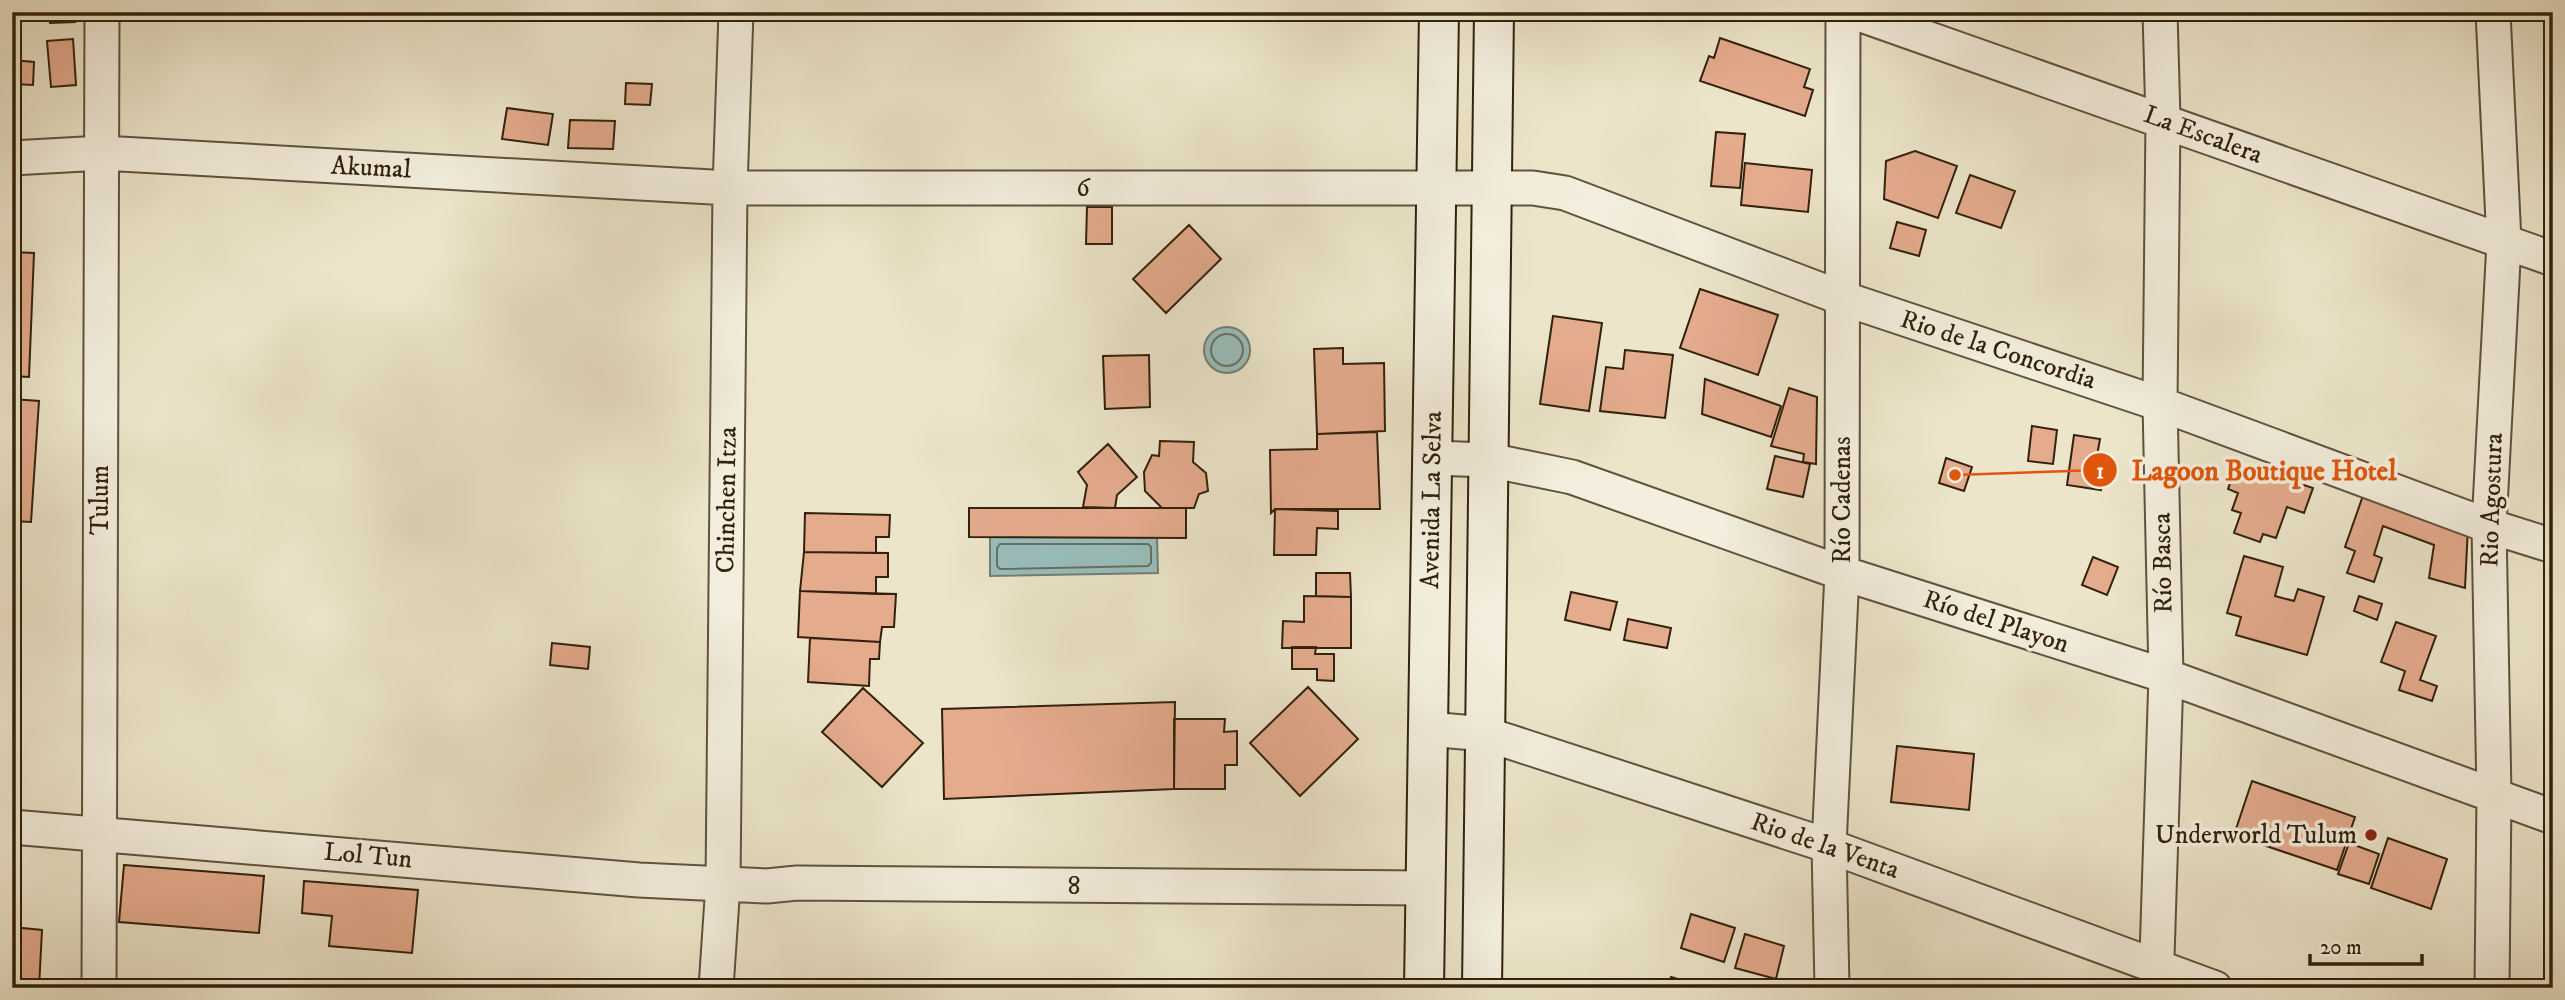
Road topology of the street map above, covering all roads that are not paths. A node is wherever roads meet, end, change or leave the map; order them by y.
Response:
1 (102, 12) edge
2 (736, 12) edge
3 (1439, 12) edge
4 (1494, 12) edge
5 (1843, 12) edge
6 (1853, 12) edge
7 (2160, 12) edge
8 (2493, 12) edge
9 (2163, 120) junction
10 (102, 153) junction
11 (12, 158) edge
12 (1492, 186) junction
13 (1437, 187) junction
14 (730, 188) junction
15 (2504, 242) junction
16 (2553, 259) edge
17 (1842, 298) junction
18 (2160, 404) junction
19 (1432, 458) junction
20 (1489, 460) junction
21 (2489, 526) junction
22 (2553, 546) edge
23 (1842, 573) junction
24 (2166, 676) junction
25 (1428, 729) junction
26 (1486, 734) junction
27 (2494, 795) junction
28 (2553, 817) edge
29 (12, 827) edge
30 (97, 832) junction
31 (1829, 846) junction
32 (723, 884) junction
33 (1425, 888) junction
34 (2156, 978) edge
35 (99, 988) edge
36 (716, 988) edge
37 (1424, 988) edge
38 (1482, 988) edge
39 (1832, 988) edge
40 (2215, 988) edge
41 (2492, 988) edge

1 - 10 street, Tulum
2 - 14 street, Chinchen Itza
3 - 13 street, Avenida La Selva
4 - 12 street
5 - 17 street, Río Cadenas
6 - 9 street, La Escalera
7 - 9 street, Río Basca
8 - 15 street, Rio Agostura
9 - 15 street, La Escalera
9 - 18 street, Río Basca
10 - 11 street, Akumal
10 - 14 street, Akumal
10 - 30 street, Tulum
12 - 13 street, Rio de la Concordia
12 - 17 street, Rio de la Concordia
12 - 20 street
13 - 14 street, 6
13 - 19 street, Avenida La Selva
14 - 32 street, Chinchen Itza
15 - 16 street, La Escalera
15 - 21 street, Rio Agostura
17 - 18 street, Rio de la Concordia
17 - 23 street, Río Cadenas
18 - 21 street, Rio de la Concordia
18 - 24 street, Río Basca
19 - 20 street, Río del Playon
19 - 25 street, Avenida La Selva
20 - 23 street, Río del Playon
20 - 26 street
21 - 22 street, Rio de la Concordia
21 - 27 street, Rio Agostura
23 - 24 street, Río del Playon
23 - 31 street, Río Cadenas
24 - 27 street, Río del Playon
24 - 34 street, Río Basca
25 - 26 street, Rio de la Venta
25 - 33 street, Avenida La Selva
26 - 31 street, Rio de la Venta
26 - 38 street
27 - 28 street, Río del Playon
27 - 41 street, Rio Agostura
29 - 30 street, Lol Tun
30 - 32 street, Lol Tun
30 - 35 street, Tulum
31 - 34 street, Rio de la Venta
31 - 39 street, Río Cadenas
32 - 33 street, 8
32 - 36 street, Chinchen Itza
33 - 37 street, Avenida La Selva
34 - 40 street, Rio de la Venta

